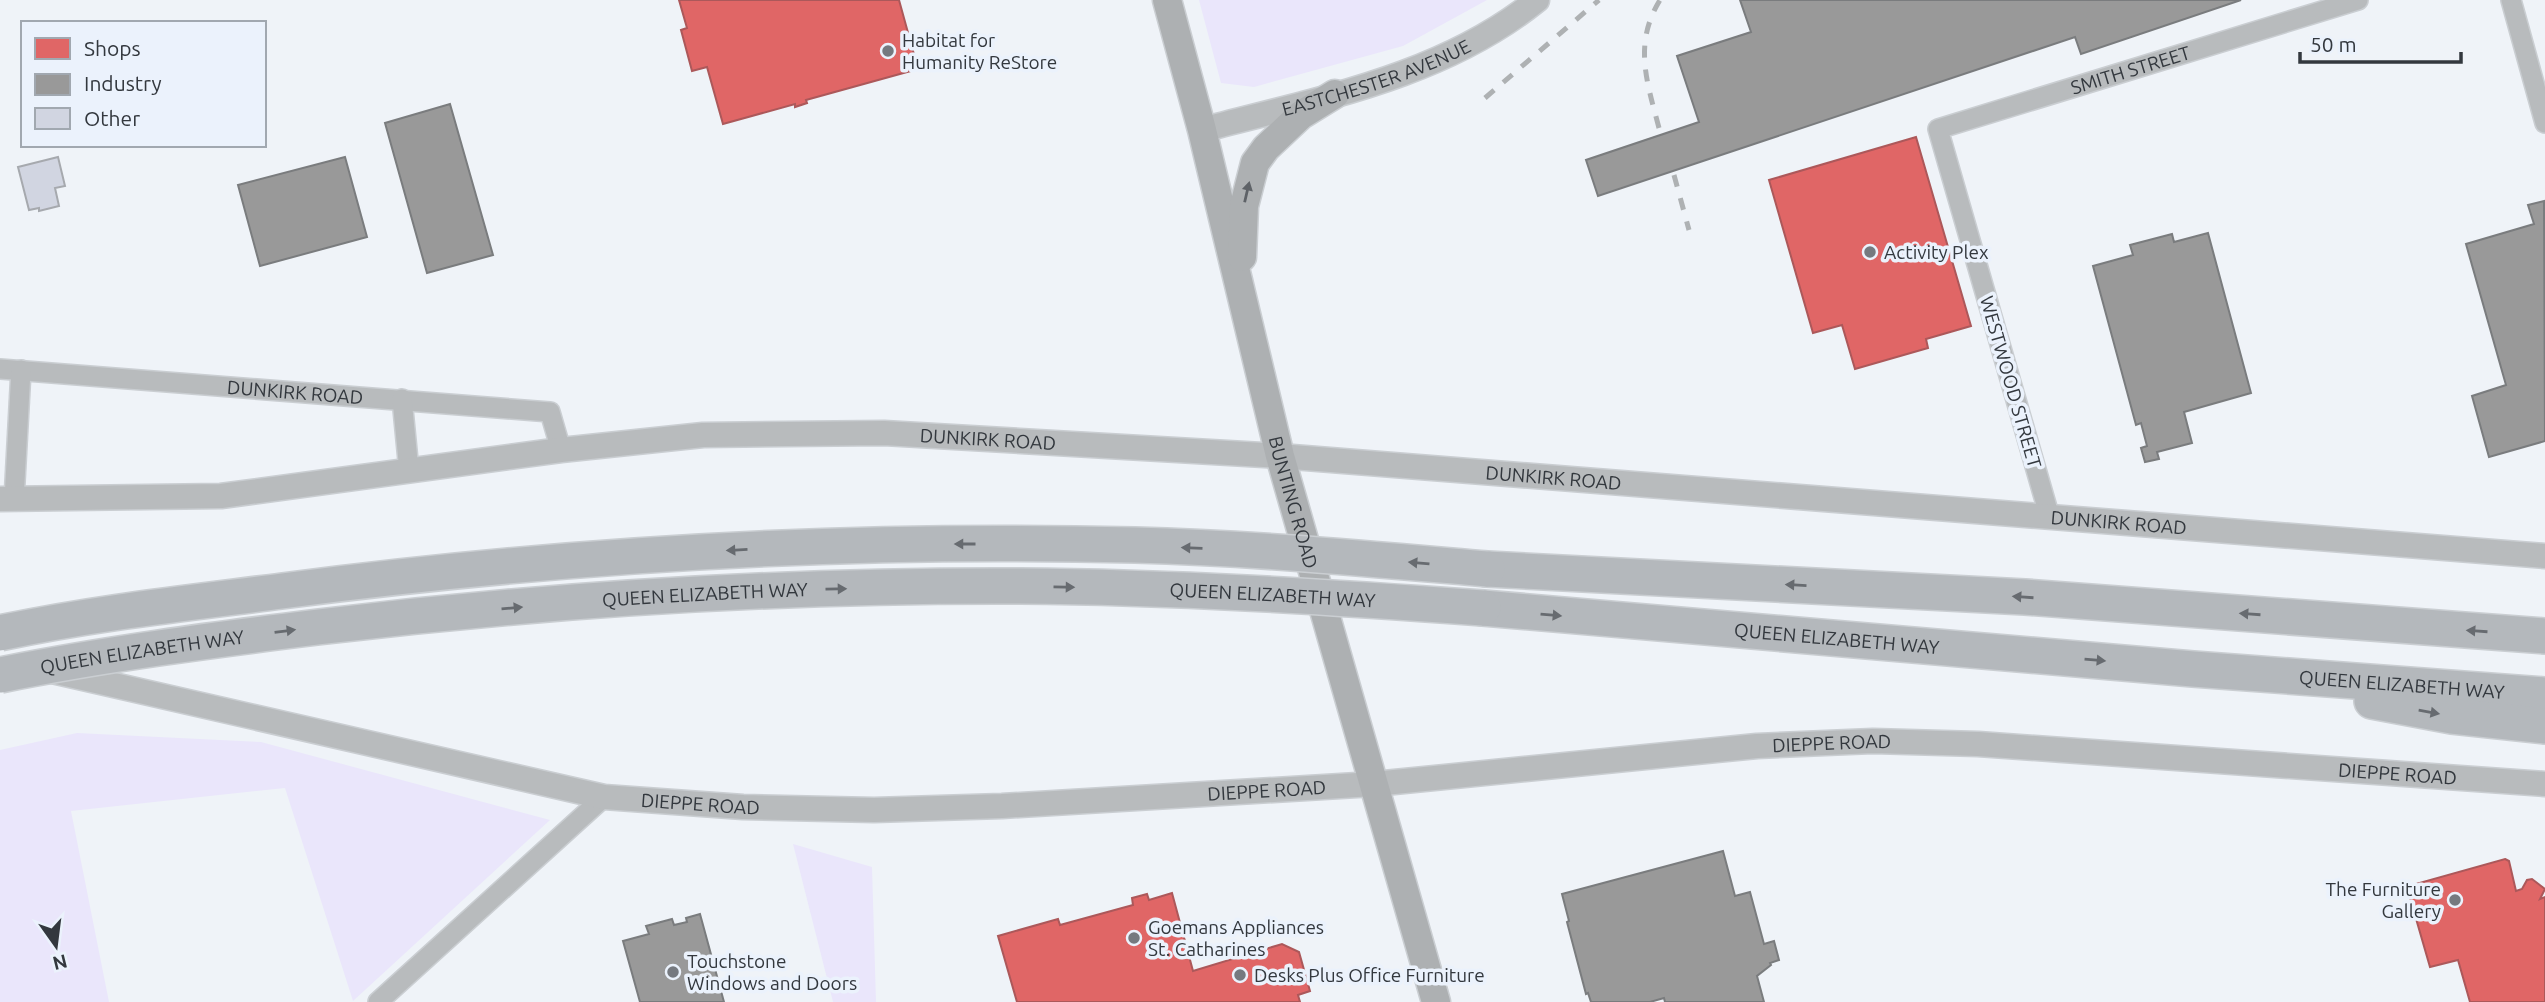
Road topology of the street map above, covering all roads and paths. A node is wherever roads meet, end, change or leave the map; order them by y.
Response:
1 (1167, 0) edge
2 (1538, 0) edge
3 (2358, 0) edge
4 (2511, 0) edge
5 (1335, 94) junction
6 (2545, 123) edge
7 (1202, 130) junction
8 (1949, 164) joint
9 (1244, 309) junction
10 (0, 369) edge
11 (21, 370) junction
12 (402, 399) junction
13 (561, 450) junction
14 (1280, 456) junction
15 (409, 471) junction
16 (7, 500) edge
17 (2049, 518) junction
18 (2545, 556) edge
19 (0, 633) edge
20 (2545, 636) edge
21 (0, 659) edge
22 (2193, 669) junction
23 (0, 675) edge
24 (2545, 695) edge
25 (2545, 726) edge
26 (1374, 784) junction
27 (2545, 785) edge
28 (604, 797) junction
29 (378, 1002) edge
30 (1436, 1002) edge

1 - 7 main road, BUNTING ROAD
2 - 5 street, EASTCHESTER AVENUE
3 - 8 street, SMITH STREET
4 - 6 street
5 - 7 street, EASTCHESTER AVENUE
9 -> 5 main road
7 - 9 main road, BUNTING ROAD
8 - 17 street, WESTWOOD STREET
9 - 14 main road, BUNTING ROAD
10 - 11 street, DUNKIRK ROAD
11 - 12 street, DUNKIRK ROAD
11 - 16 street
12 - 13 street, DUNKIRK ROAD
12 - 15 street
13 - 14 street, DUNKIRK ROAD
13 - 15 street, DUNKIRK ROAD
14 - 17 street, DUNKIRK ROAD
14 - 26 main road, BUNTING ROAD
15 - 16 street, DUNKIRK ROAD
17 - 18 street, DUNKIRK ROAD
20 -> 19 highway, QUEEN ELIZABETH WAY, bridge
21 - 28 street, DIEPPE ROAD
23 -> 22 highway, QUEEN ELIZABETH WAY, bridge
22 - 24 highway, QUEEN ELIZABETH WAY
22 -> 25 highway
26 - 27 street, DIEPPE ROAD
26 - 28 street, DIEPPE ROAD
26 - 30 main road, BUNTING ROAD
28 - 29 street

